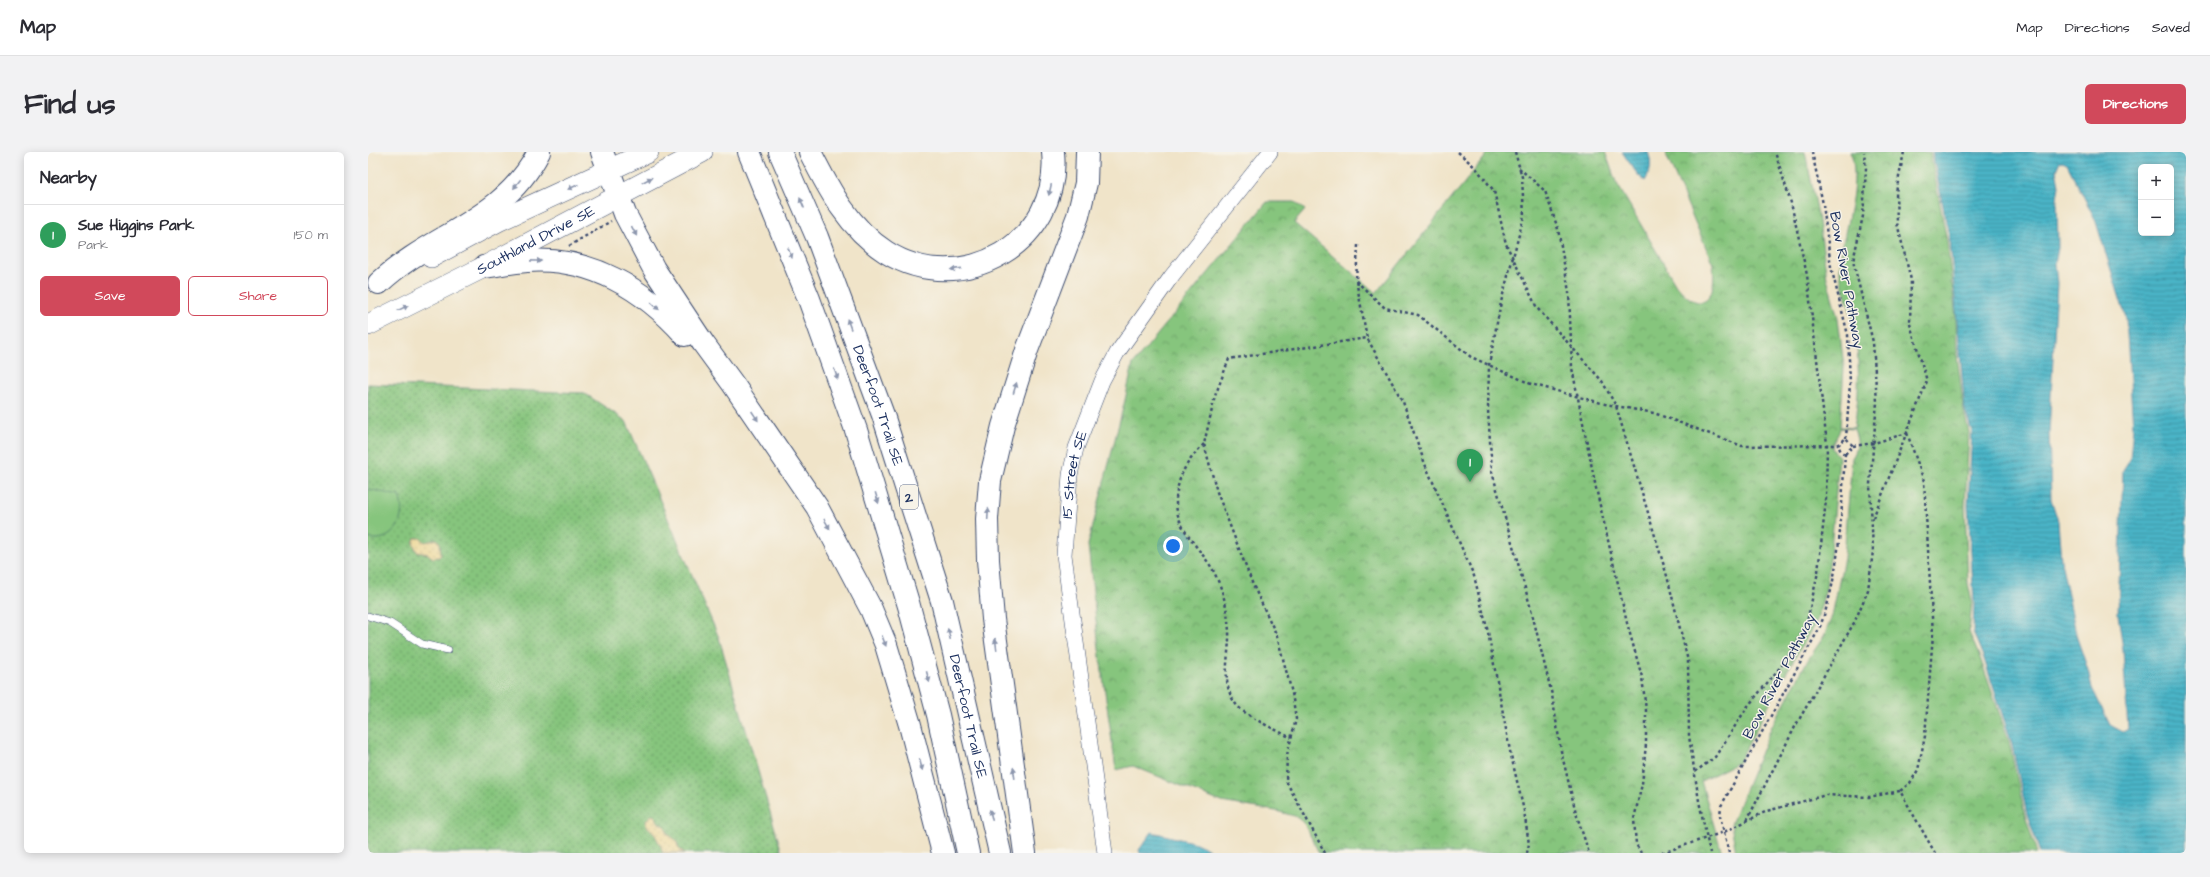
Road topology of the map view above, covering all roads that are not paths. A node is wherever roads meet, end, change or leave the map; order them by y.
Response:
1 (539, 152) edge
2 (648, 152) edge
3 (702, 152) edge
4 (749, 152) edge
5 (780, 152) edge
6 (810, 152) edge
7 (1052, 152) edge
8 (1087, 152) edge
9 (1270, 152) edge
10 (605, 162) edge
11 (618, 196) junction
12 (484, 268) junction
13 (374, 286) edge
14 (368, 325) edge
15 (733, 384) junction
16 (368, 616) edge
17 (448, 650) dead end
18 (943, 853) edge
19 (968, 853) edge
20 (1000, 853) edge
21 (1025, 853) edge
22 (1105, 853) edge

1 -> 13 highway
2 - 10 main road, Southland Drive SE
11 -> 3 main road, Southland Drive SE
4 -> 19 highway, Deerfoot Trail SE / 2
20 -> 5 highway, Deerfoot Trail SE / 2
7 -> 6 highway
21 -> 8 highway
9 - 22 street, 15 Street SE
10 - 11 highway
10 -> 13 main road, Southland Drive SE
11 - 12 main road, Southland Drive SE
11 -> 15 highway
14 -> 12 main road, Southland Drive SE
12 -> 15 highway
15 -> 18 highway
16 - 17 lane

